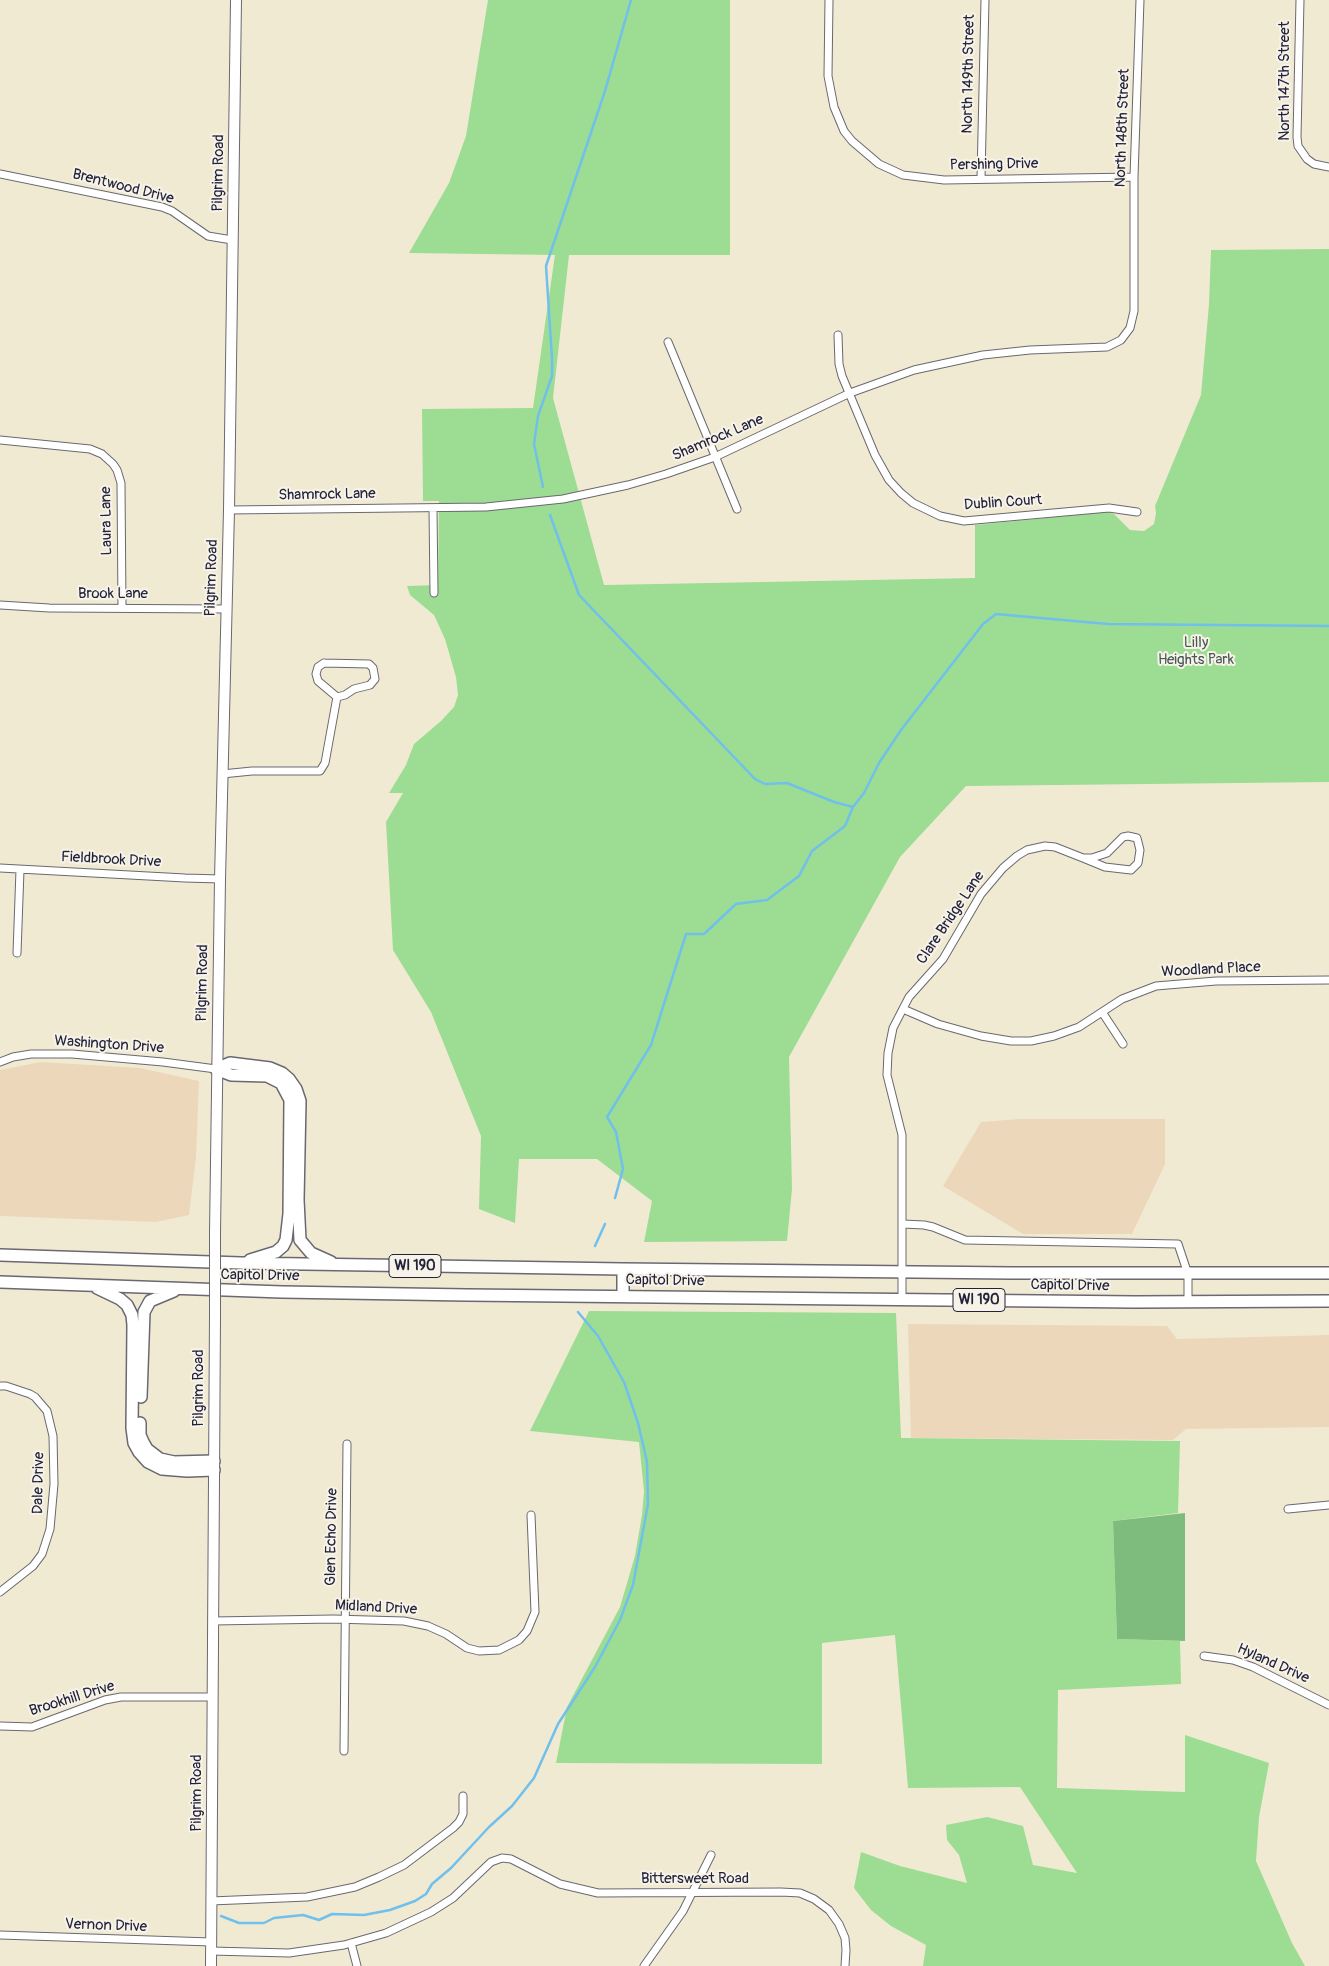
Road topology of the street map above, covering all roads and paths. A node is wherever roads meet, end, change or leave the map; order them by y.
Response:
1 (236, 0) edge
2 (829, 0) edge
3 (985, 0) edge
4 (1140, 0) edge
5 (1300, 0) edge
6 (1329, 167) edge
7 (0, 174) edge
8 (1134, 177) junction
9 (981, 178) junction
10 (232, 240) junction
11 (1134, 258) joint
12 (838, 335) dead end
13 (668, 342) dead end
14 (850, 392) junction
15 (0, 440) edge
16 (715, 457) junction
17 (433, 508) junction
18 (737, 509) dead end
19 (229, 510) junction
20 (1137, 512) dead end
21 (434, 593) dead end
22 (0, 605) edge
23 (122, 608) junction
24 (226, 609) junction
25 (337, 697) junction
26 (222, 774) junction
27 (1082, 858) junction
28 (0, 868) edge
29 (20, 870) junction
30 (220, 879) junction
31 (17, 953) dead end
32 (1329, 980) edge
33 (903, 1009) junction
34 (1102, 1012) junction
35 (1124, 1044) dead end
36 (0, 1062) edge
37 (216, 1069) junction
38 (903, 1224) junction
39 (0, 1255) edge
40 (241, 1263) junction
41 (337, 1265) junction
42 (622, 1269) junction
43 (902, 1271) junction
44 (1329, 1273) edge
45 (1188, 1274) junction
46 (0, 1282) edge
47 (94, 1286) junction
48 (180, 1289) junction
49 (623, 1296) junction
50 (902, 1299) junction
51 (1188, 1302) junction
52 (1329, 1302) edge
53 (0, 1386) edge
54 (347, 1444) dead end
55 (214, 1466) junction
56 (1329, 1505) edge
57 (1288, 1509) dead end
58 (531, 1515) dead end
59 (0, 1592) edge
60 (344, 1619) junction
61 (213, 1621) junction
62 (1204, 1656) dead end
63 (212, 1697) junction
64 (1329, 1705) edge
65 (0, 1726) edge
66 (344, 1751) dead end
67 (463, 1796) dead end
68 (711, 1855) dead end
69 (502, 1858) joint
70 (693, 1892) junction
71 (211, 1901) junction
72 (0, 1935) edge
73 (350, 1943) junction
74 (211, 1947) junction
75 (211, 1966) edge
76 (357, 1966) edge
77 (644, 1966) edge
78 (845, 1966) edge

1 - 10 main road, Pilgrim Road
2 - 9 street, Pershing Drive
3 - 9 street, North 149th Street
4 - 8 street, North 148th Street
5 - 6 street, North 147th Street
7 - 10 street, Brentwood Drive
8 - 9 street, Pershing Drive
8 - 11 street, North 148th Street
10 - 19 main road, Pilgrim Road
11 - 14 street, Shamrock Lane
12 - 14 street, Dublin Court
13 - 16 street
14 - 16 street, Shamrock Lane
14 - 20 street, Dublin Court
15 - 23 street, Laura Lane
16 - 17 street, Shamrock Lane
16 - 18 street
17 - 19 street, Shamrock Lane
17 - 21 street
19 - 24 main road, Pilgrim Road
22 - 23 street, Brook Lane
23 - 24 street, Brook Lane
24 - 26 main road, Pilgrim Road
25 - 25 street
25 - 26 street
26 - 30 main road, Pilgrim Road
27 - 27 street, Clare Bridge Lane
27 - 33 street, Clare Bridge Lane
28 - 29 street, Fieldbrook Drive
29 - 30 street, Fieldbrook Drive
29 - 31 street
30 - 37 main road, Pilgrim Road
32 - 34 street, Woodland Place
33 - 34 street, Woodland Place
33 - 38 street, Clare Bridge Lane
34 - 35 street
36 - 37 street, Washington Drive
37 - 40 main road
37 - 41 main road
37 - 55 main road, Pilgrim Road, bridge
38 - 43 street, Clare Bridge Lane
38 - 45 street
39 - 40 main road, Capitol Drive / WI 190
40 - 41 main road, Capitol Drive / WI 190
41 - 42 main road, Capitol Drive / WI 190
42 - 43 main road, Capitol Drive / WI 190
42 - 49 main road
43 - 45 main road, Capitol Drive / WI 190
43 - 50 street, Clare Bridge Lane
44 - 45 main road, Capitol Drive / WI 190
45 - 51 street
46 - 47 main road, Capitol Drive / WI 190
47 - 48 main road, Capitol Drive / WI 190
47 - 55 main road
48 - 49 main road, Capitol Drive / WI 190
48 - 55 main road
49 - 50 main road, Capitol Drive / WI 190
50 - 51 main road, Capitol Drive / WI 190
51 - 52 main road, Capitol Drive / WI 190
53 - 59 street, Dale Drive
54 - 60 street, Glen Echo Drive
55 - 61 main road, Pilgrim Road
56 - 57 street
58 - 60 street, Midland Drive
60 - 61 street, Midland Drive
60 - 66 street, Glen Echo Drive
61 - 63 main road, Pilgrim Road
62 - 64 street, Hyland Drive
63 - 65 street, Brookhill Drive
63 - 71 main road, Pilgrim Road
67 - 71 street
68 - 70 street
69 - 70 street, Bittersweet Road
69 - 73 street, Vernon Drive
70 - 77 street
70 - 78 street, Bittersweet Road
71 - 74 main road, Pilgrim Road
72 - 74 street, Vernon Drive
73 - 74 street, Vernon Drive
73 - 76 street
74 - 75 main road, Pilgrim Road

